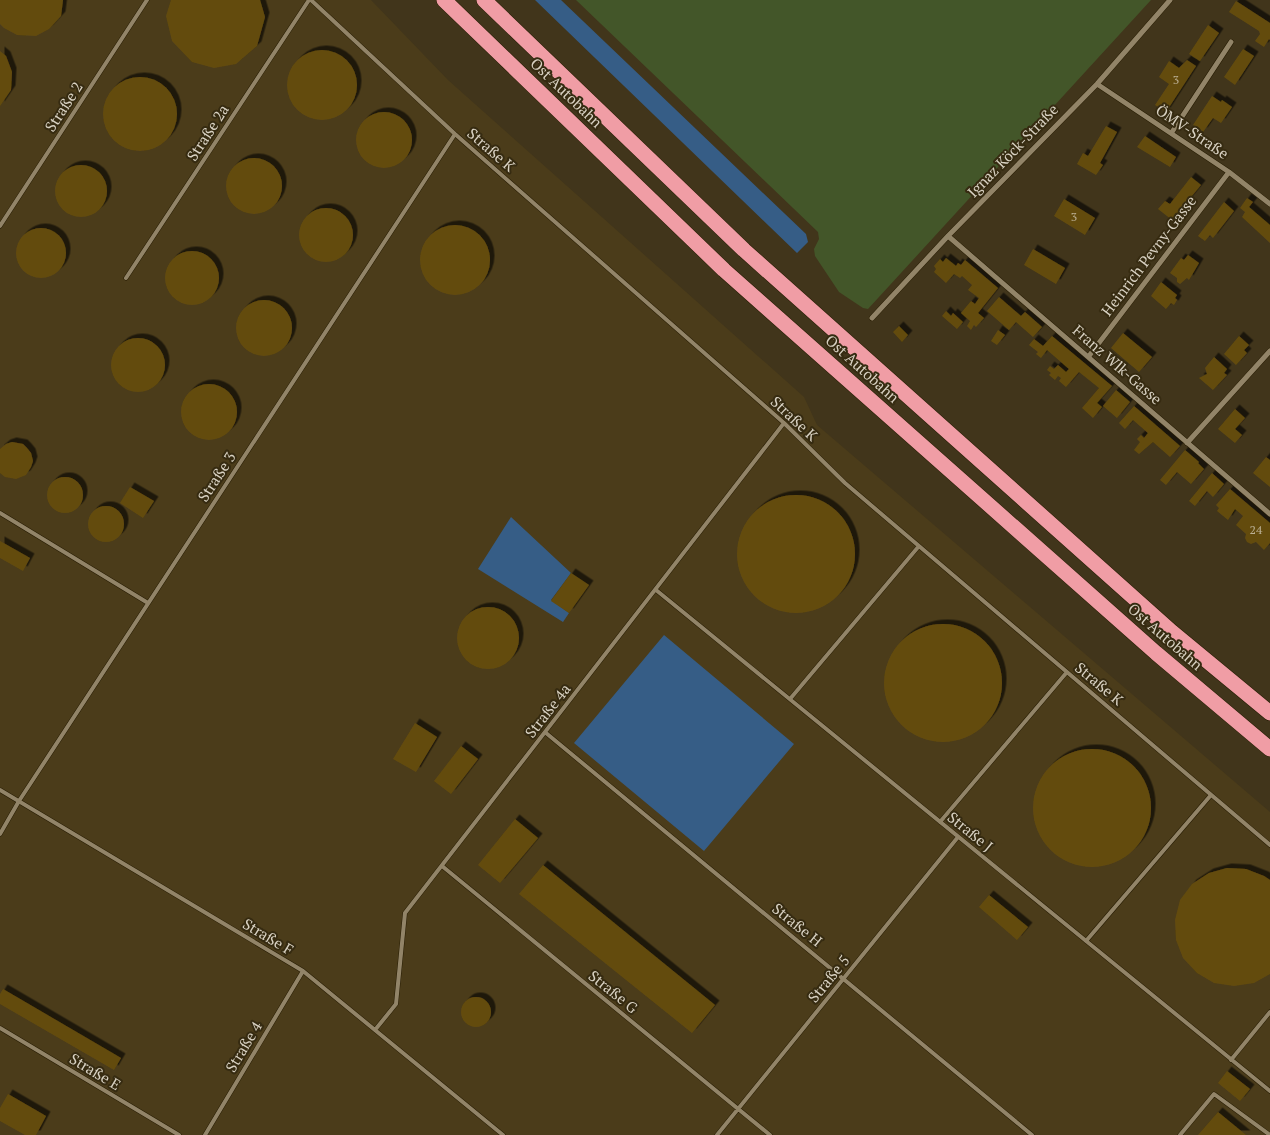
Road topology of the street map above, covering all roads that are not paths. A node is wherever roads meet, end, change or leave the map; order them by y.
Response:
1 (147, 0) edge
2 (310, 0) edge
3 (444, 0) edge
4 (484, 0) edge
5 (1170, 0) edge
6 (1231, 42) dead end
7 (1097, 84) junction
8 (1172, 132) junction
9 (455, 134) junction
10 (1230, 172) junction
11 (1270, 204) edge
12 (0, 226) edge
13 (948, 236) junction
14 (126, 278) dead end
15 (872, 318) dead end
16 (1270, 352) edge
17 (1089, 356) junction
18 (784, 423) junction
19 (1187, 443) junction
20 (0, 513) edge
21 (1270, 514) edge
22 (919, 546) junction
23 (656, 590) junction
24 (148, 604) junction
25 (1067, 672) junction
26 (790, 700) junction
27 (1270, 713) edge
28 (546, 733) junction
29 (1270, 749) edge
30 (0, 790) edge
31 (1211, 795) junction
32 (19, 801) junction
33 (940, 822) junction
34 (0, 834) edge
35 (958, 837) junction
36 (1270, 845) edge
37 (442, 866) junction
38 (1086, 941) junction
39 (303, 971) junction
40 (844, 978) junction
41 (1270, 1012) edge
42 (0, 1028) edge
43 (375, 1030) junction
44 (1231, 1060) junction
45 (1270, 1091) edge
46 (738, 1109) junction
47 (179, 1135) edge
48 (205, 1135) edge
49 (503, 1135) edge
50 (717, 1135) edge
51 (770, 1135) edge
52 (1032, 1135) edge
53 (1180, 1135) edge
54 (1270, 1135) edge

1 - 12 lane, Straße 2
2 - 9 lane, Straße K
2 - 14 lane, Straße 2a
3 - 29 highway, Ost Autobahn
4 - 27 highway, Ost Autobahn
5 - 7 street, Ignaz Köck-Straße
6 - 8 street
7 - 8 street, ÖMV-Straße
7 - 13 street, Ignaz Köck-Straße
8 - 10 street, ÖMV-Straße
9 - 18 lane, Straße K
9 - 24 lane, Straße 3
10 - 11 street, ÖMV-Straße
10 - 17 street, Heinrich Pevny-Gasse
13 - 15 street, Ignaz Köck-Straße
13 - 17 street, Franz Wlk-Gasse
16 - 19 street
17 - 19 street, Franz Wlk-Gasse
18 - 22 lane, Straße K
18 - 23 lane, Straße 4a
19 - 21 street, Franz Wlk-Gasse
20 - 24 lane
22 - 25 lane, Straße K
22 - 26 lane
23 - 26 lane, Straße J
23 - 28 lane, Straße 4a
24 - 32 lane, Straße 3
25 - 31 lane, Straße K
25 - 33 lane
26 - 33 lane, Straße J
28 - 37 lane, Straße 4a
28 - 40 lane, Straße H
30 - 32 lane, Straße F
31 - 36 lane, Straße K
31 - 38 lane
32 - 34 lane, Straße 3
32 - 39 lane, Straße F
33 - 35 lane, Straße J
35 - 38 lane, Straße J
35 - 40 lane, Straße 5
37 - 43 lane, Straße 4a
37 - 46 lane, Straße G
38 - 44 lane, Straße J
39 - 43 lane, Straße F
39 - 48 lane, Straße 4
40 - 46 lane, Straße 5
40 - 52 lane, Straße H
41 - 44 lane
42 - 47 lane, Straße E
43 - 49 lane, Straße F
44 - 45 lane, Straße J
46 - 50 lane, Straße 5
46 - 51 lane, Straße G
53 - 54 lane

